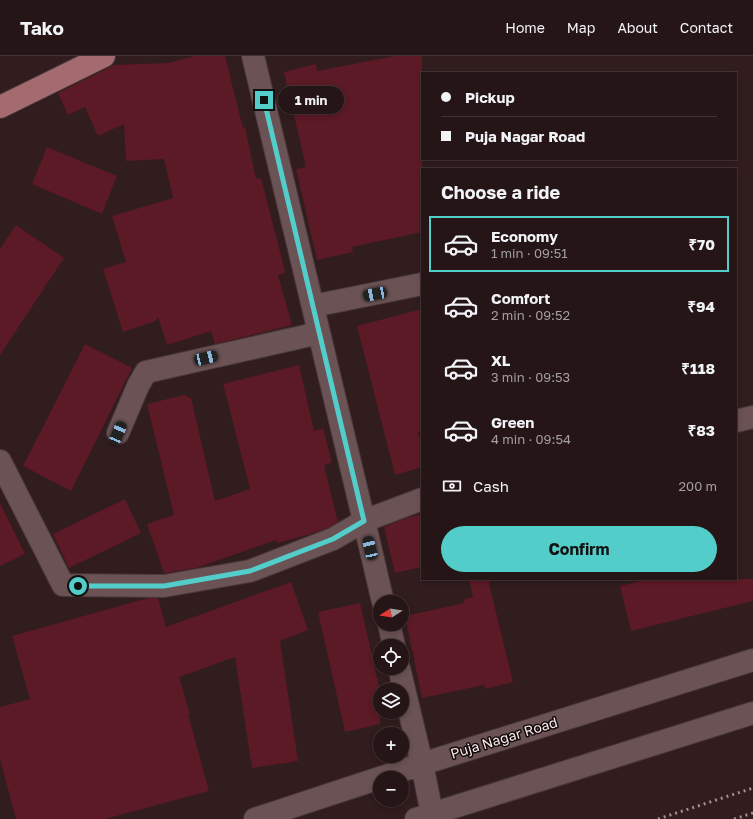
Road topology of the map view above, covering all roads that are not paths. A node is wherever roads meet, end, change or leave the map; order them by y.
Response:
1 (104, 56) edge
2 (253, 56) edge
3 (0, 107) edge
4 (421, 284) edge
5 (313, 306) junction
6 (319, 332) junction
7 (753, 417) edge
8 (737, 422) edge
9 (118, 433) dead end
10 (0, 461) edge
11 (421, 499) edge
12 (364, 521) junction
13 (381, 595) edge
14 (753, 660) edge
15 (401, 675) edge
16 (753, 713) edge
17 (422, 764) junction
18 (424, 816) edge
19 (256, 819) edge

1 - 3 main road
2 - 5 street
4 - 5 street
5 - 6 street
6 - 9 street
6 - 12 street
7 - 8 street
10 - 12 street
11 - 12 street
12 - 13 street
14 - 17 street, Puja Nagar Road
15 - 17 street
16 - 18 street
17 - 18 street
17 - 19 street, Puja Nagar Road

